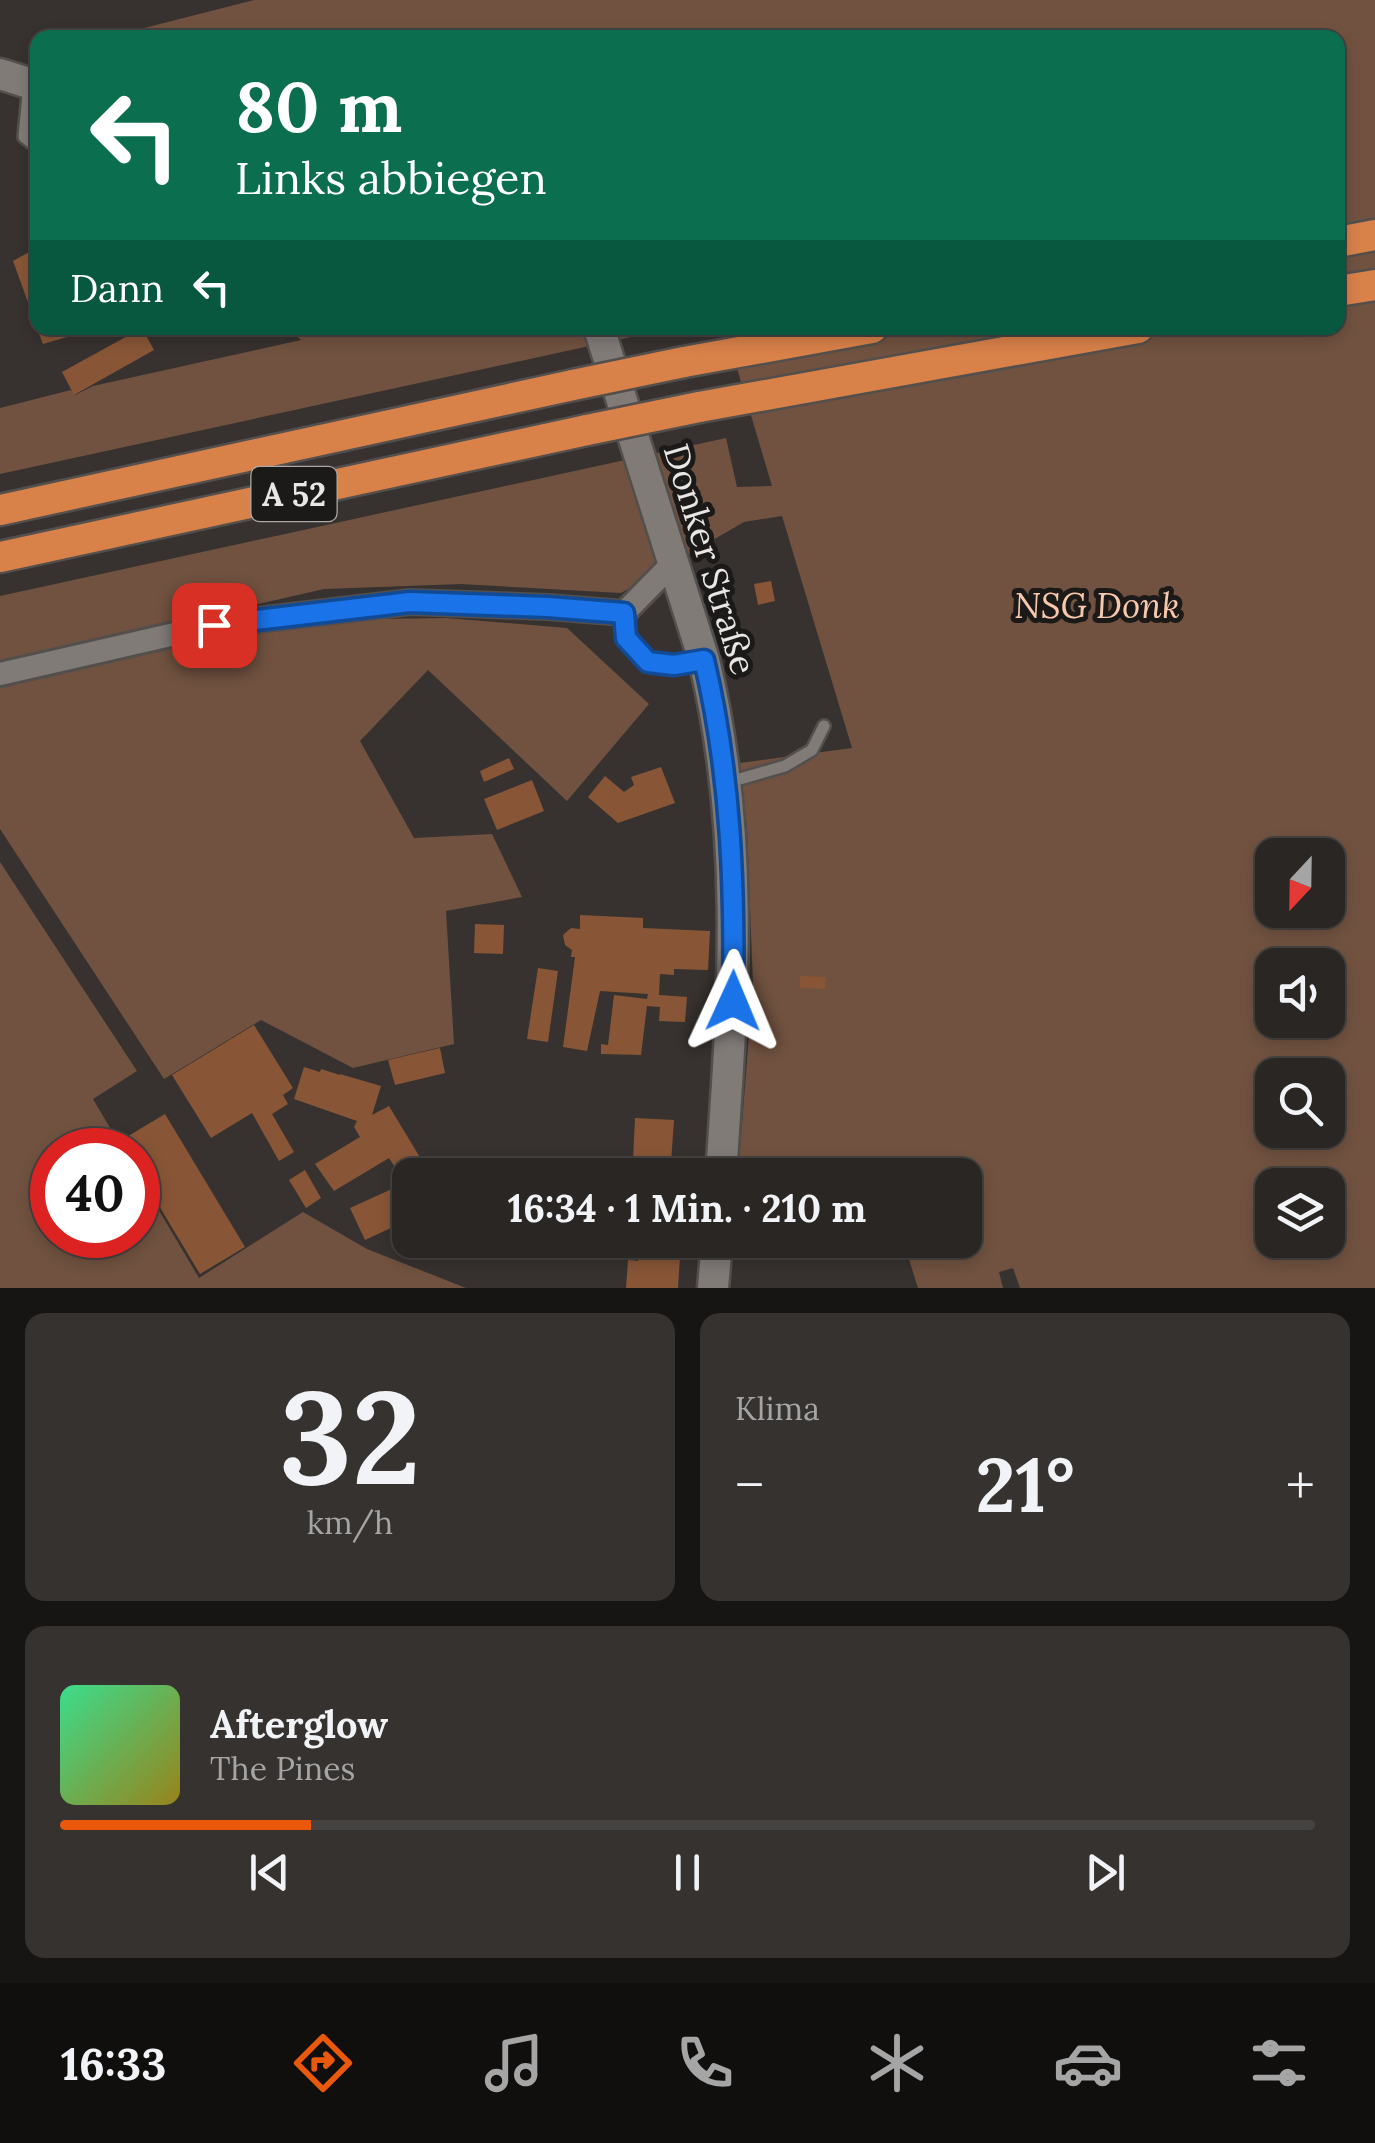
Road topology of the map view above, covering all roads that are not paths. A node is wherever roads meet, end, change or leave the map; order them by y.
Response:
1 (0, 74) edge
2 (30, 84) edge
3 (30, 102) edge
4 (30, 142) edge
5 (1375, 235) edge
6 (1345, 241) edge
7 (1375, 285) edge
8 (1345, 291) edge
9 (602, 335) edge
10 (833, 335) edge
11 (1099, 335) edge
12 (0, 510) edge
13 (0, 557) edge
14 (674, 562) junction
15 (624, 613) junction
16 (704, 660) junction
17 (0, 674) edge
18 (824, 726) dead end
19 (726, 783) junction
20 (722, 1158) edge
21 (715, 1258) edge
22 (713, 1288) edge

1 - 2 street
3 - 4 lane
5 - 6 highway
7 - 8 highway
9 - 14 street, Donker Straße
10 - 12 highway, A 52, bridge
11 - 13 highway, A 52, bridge
14 - 15 street
14 - 16 street, Donker Straße
15 - 16 lane
15 - 17 street
16 - 19 street, Donker Straße
18 - 19 lane
19 - 20 street, Donker Straße
21 - 22 street

